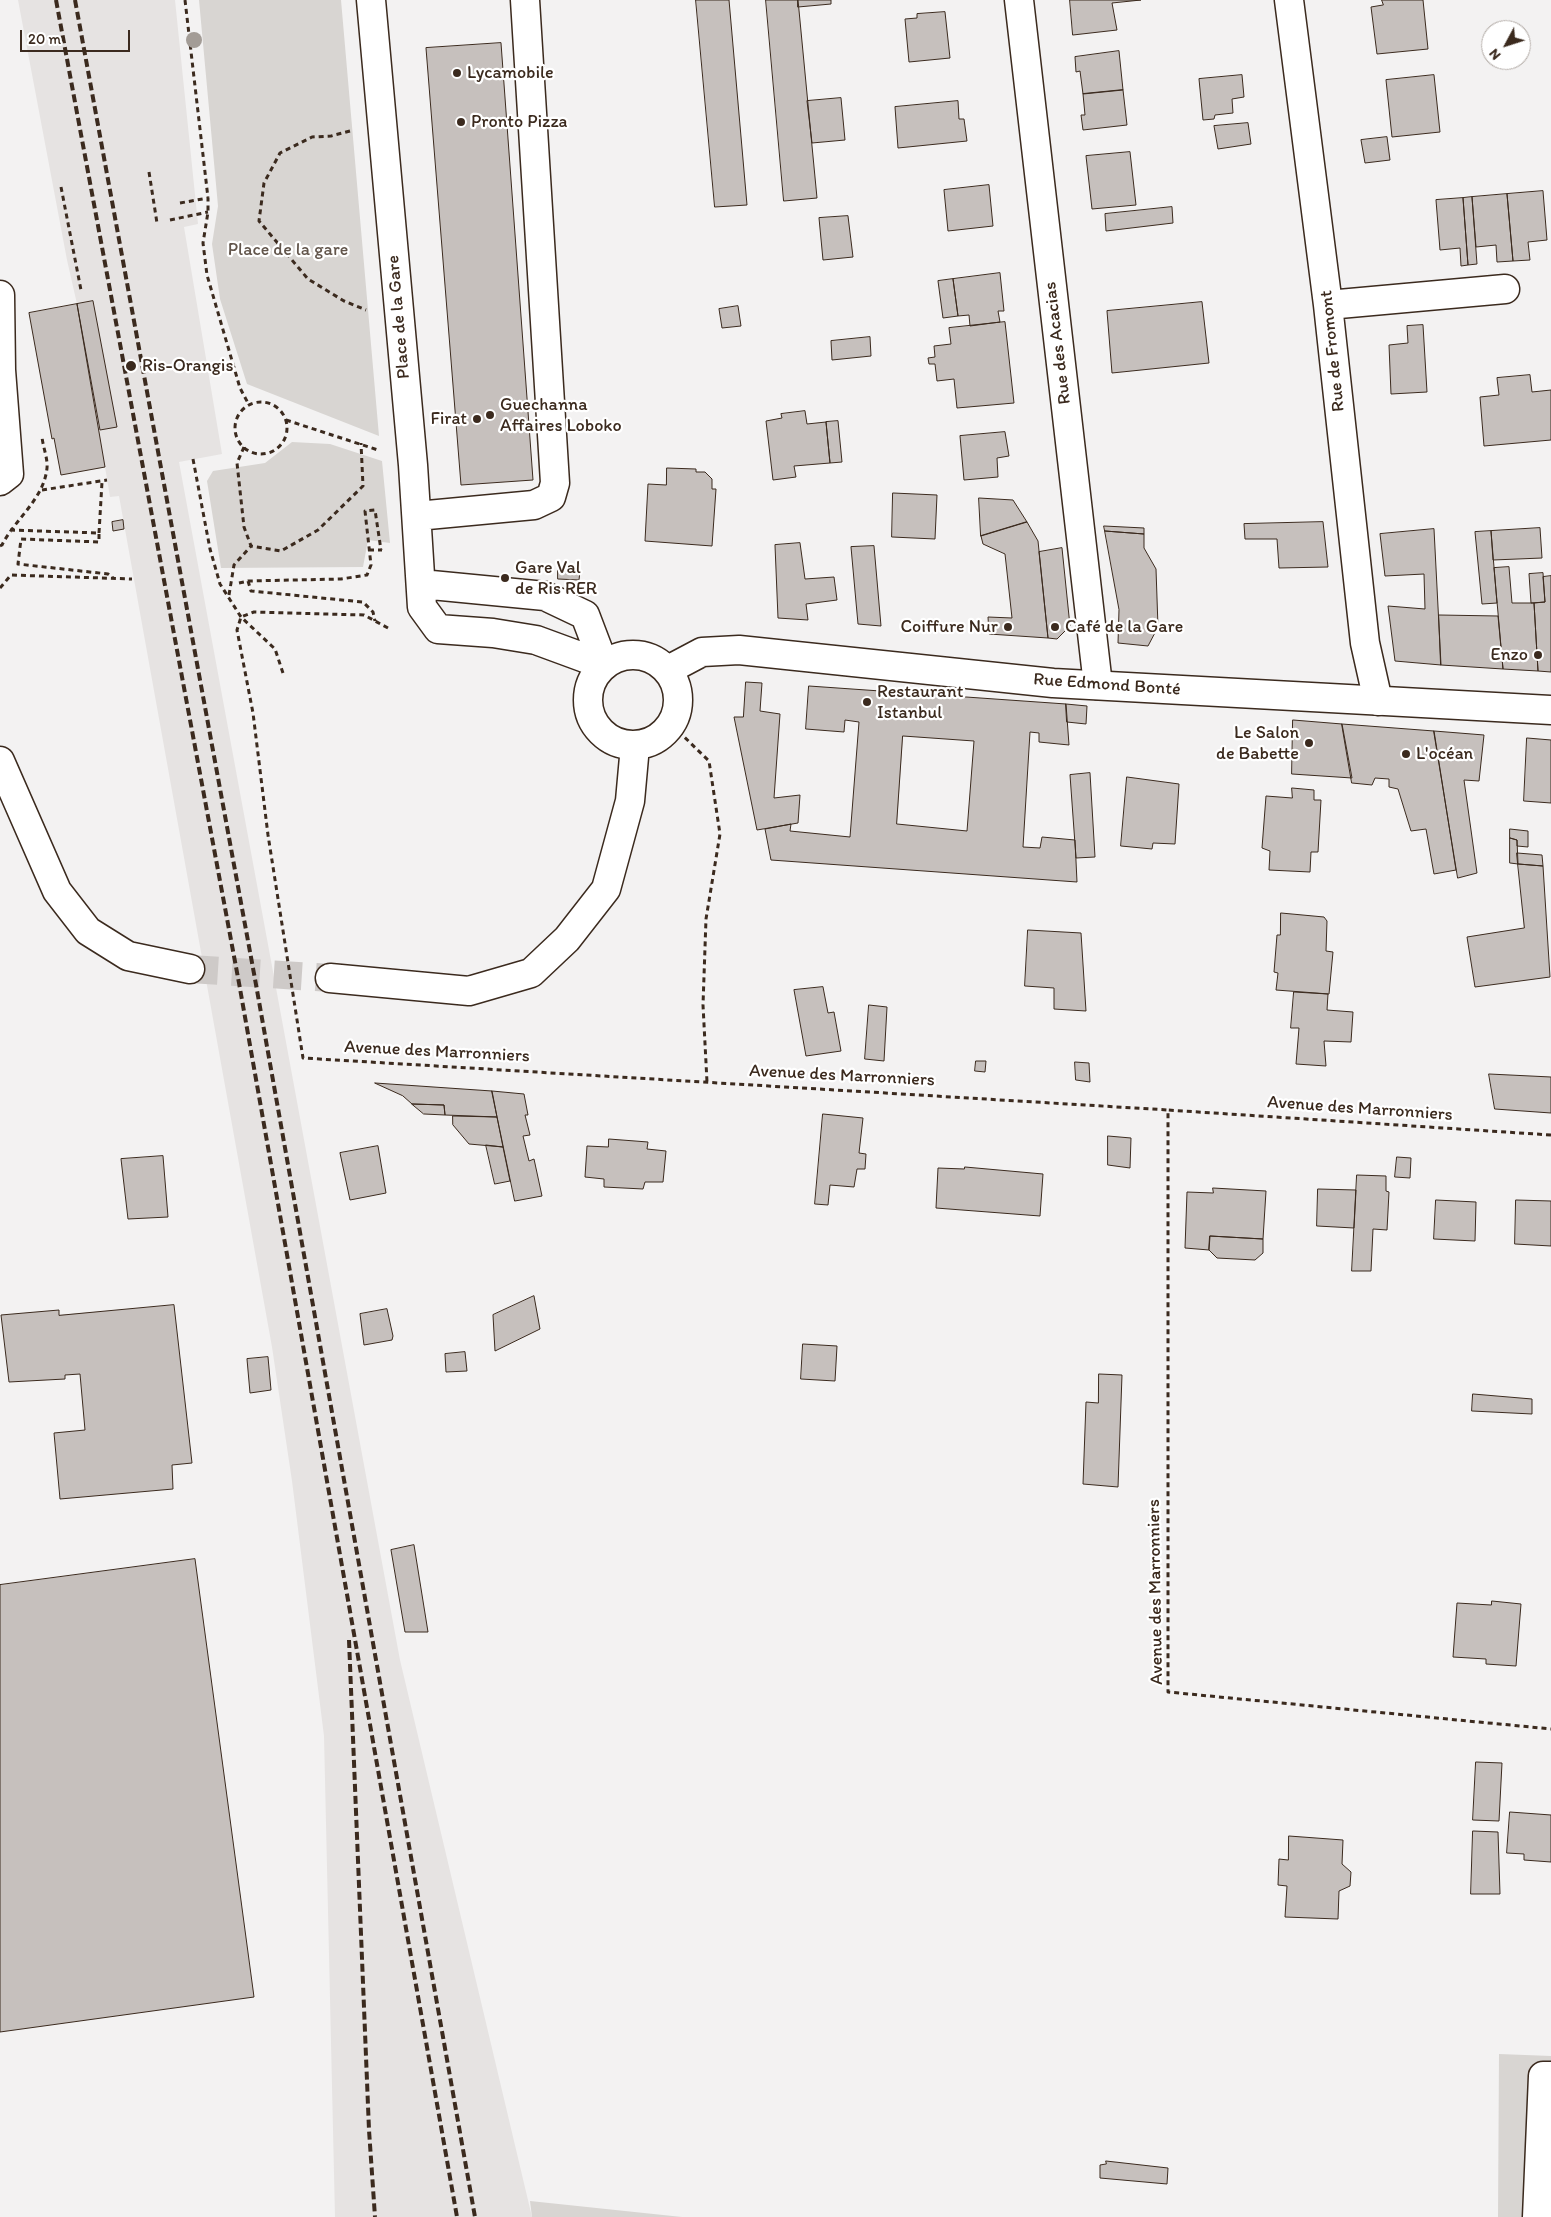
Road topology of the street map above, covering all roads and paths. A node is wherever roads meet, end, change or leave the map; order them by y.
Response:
1 (186, 0) edge
2 (371, 0) edge
3 (525, 0) edge
4 (1019, 0) edge
5 (1289, 0) edge
6 (382, 126) junction
7 (149, 172) dead end
8 (61, 187) dead end
9 (208, 198) junction
10 (180, 203) dead end
11 (208, 212) junction
12 (170, 220) dead end
13 (157, 223) dead end
14 (1506, 289) dead end
15 (81, 290) dead end
16 (0, 295) edge
17 (1328, 305) junction
18 (398, 312) junction
19 (249, 405) junction
20 (286, 420) junction
21 (361, 443) junction
22 (244, 447) junction
23 (193, 459) dead end
24 (413, 465) junction
25 (0, 480) edge
26 (107, 480) dead end
27 (102, 482) junction
28 (42, 490) dead end
29 (417, 516) junction
30 (10, 530) dead end
31 (99, 533) junction
32 (251, 546) junction
33 (369, 550) junction
34 (113, 578) junction
35 (132, 579) dead end
36 (248, 581) junction
37 (239, 583) dead end
38 (421, 584) junction
39 (0, 588) edge
40 (228, 595) junction
41 (240, 616) junction
42 (375, 621) junction
43 (388, 628) dead end
44 (604, 665) junction
45 (668, 670) junction
46 (283, 673) dead end
47 (1098, 685) junction
48 (1378, 701) junction
49 (1551, 710) edge
50 (672, 725) junction
51 (635, 746) junction
52 (0, 761) edge
53 (190, 969) tunnel mouth
54 (330, 978) tunnel mouth
55 (707, 1082) junction
56 (1168, 1110) junction
57 (1551, 1135) edge
58 (1551, 1729) edge
59 (1551, 2076) edge
60 (1537, 2217) edge

1 - 9 path
2 - 6 street, Place de la Gare
3 - 29 street
4 - 47 street, Rue des Acacias
5 - 17 street, Rue de Fromont
6 - 18 street, Place de la Gare
6 - 18 path
7 - 13 path
8 - 15 path
9 - 10 path
9 - 11 path
11 - 12 path
11 - 19 path
14 - 17 street
16 - 25 street
17 - 48 street, Rue de Fromont
18 - 24 street, Place de la Gare
19 - 20 path
19 - 22 path
20 - 21 path
20 - 22 path
21 - 24 path
21 - 32 path
22 - 32 path
23 - 40 path
24 - 29 street, Place de la Gare
26 - 27 path
27 - 28 path
27 - 31 path
29 - 38 street, Place de la Gare
30 - 31 path
31 - 34 path
32 - 40 path
33 - 33 path
33 - 36 path
34 - 35 path
34 - 39 path
36 - 37 path
36 - 42 path
38 - 44 street, Place de la Gare
38 - 44 street
40 - 41 path
41 - 42 path
41 - 46 path
41 - 55 path, Avenue des Marronniers
42 - 43 path
44 - 45 street
44 - 51 street
45 - 47 street, Rue Edmond Bonté
45 - 50 street
47 - 48 street, Rue Edmond Bonté
48 - 49 street, Rue Edmond Bonté
50 - 51 street
50 - 55 path
51 - 54 street
52 - 53 street
55 - 56 path, Avenue des Marronniers
56 - 57 path, Avenue des Marronniers
56 - 58 path, Avenue des Marronniers
59 - 60 street

